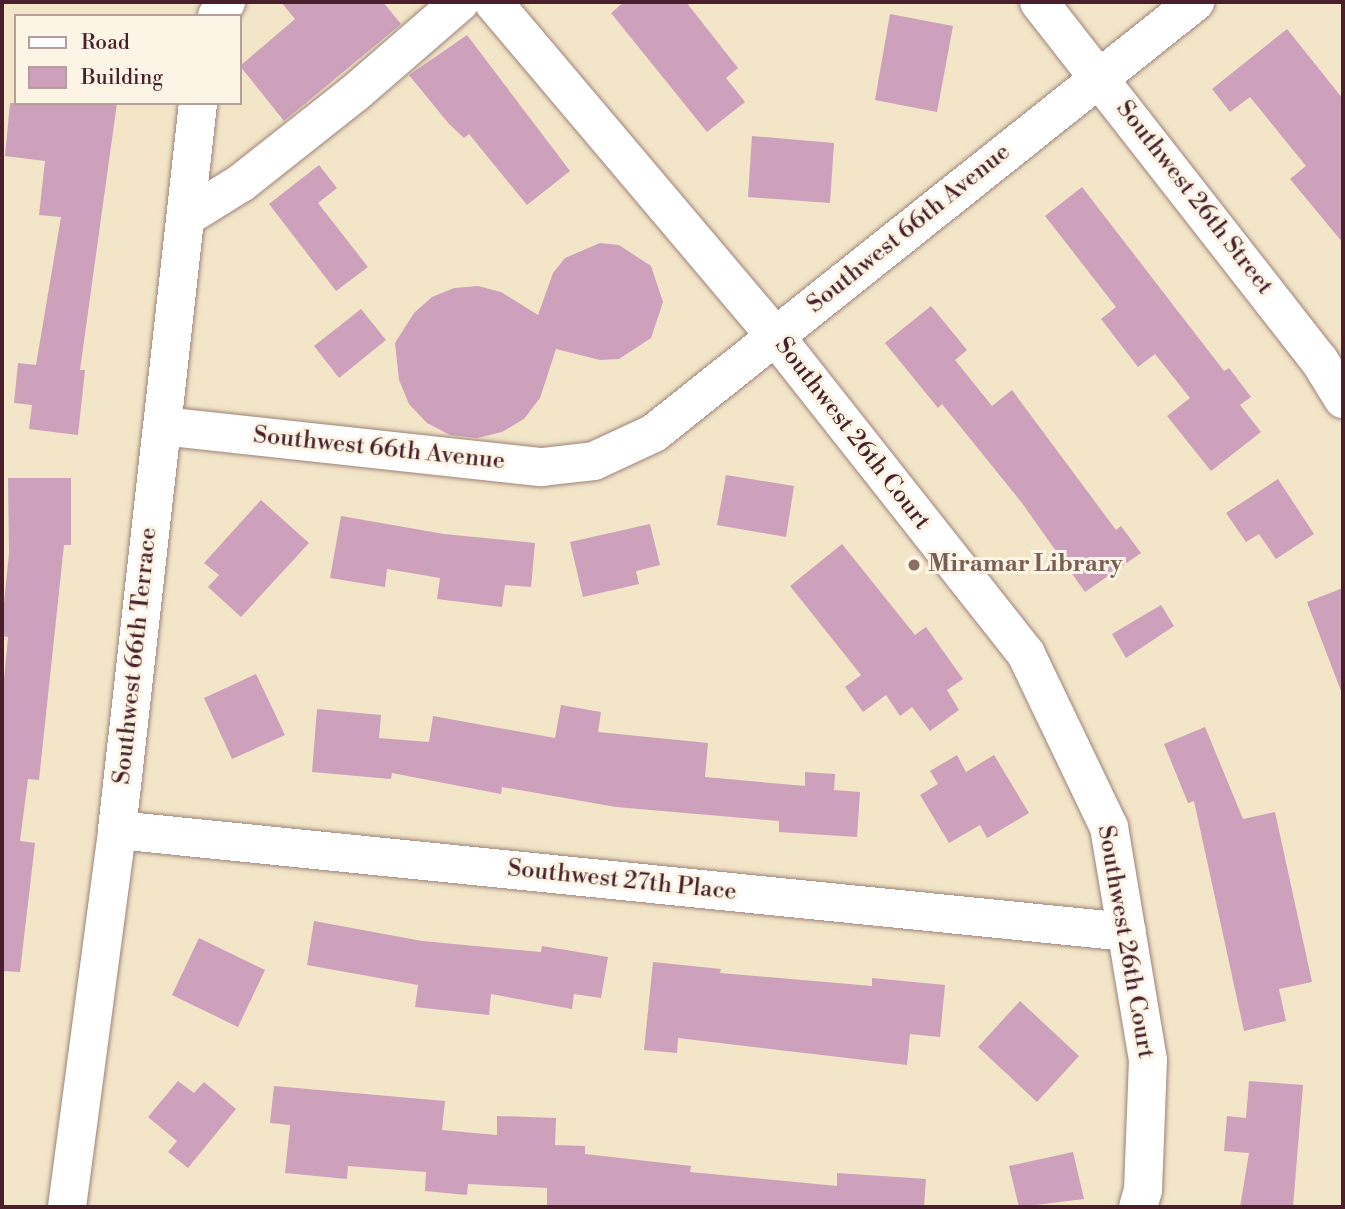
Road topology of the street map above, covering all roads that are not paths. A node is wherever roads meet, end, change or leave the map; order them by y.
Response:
1 (460, 2) edge
2 (493, 2) edge
3 (1039, 2) edge
4 (1195, 2) edge
5 (1100, 76) junction
6 (198, 105) edge
7 (186, 217) junction
8 (775, 336) junction
9 (1343, 400) edge
10 (162, 426) junction
11 (117, 830) junction
12 (1127, 932) junction
13 (67, 1207) edge
14 (1138, 1207) edge

1 - 7 street
2 - 8 street, Southwest 26th Court
3 - 5 street, Southwest 26th Street
4 - 5 street, Southwest 66th Avenue
5 - 8 street, Southwest 66th Avenue
5 - 9 street, Southwest 26th Street
6 - 7 street, Southwest 66th Terrace
7 - 10 street, Southwest 66th Terrace
8 - 10 street, Southwest 66th Avenue
8 - 12 street, Southwest 26th Court
10 - 11 street, Southwest 66th Terrace
11 - 12 street, Southwest 27th Place
11 - 13 street, Southwest 66th Terrace
12 - 14 street, Southwest 26th Court

